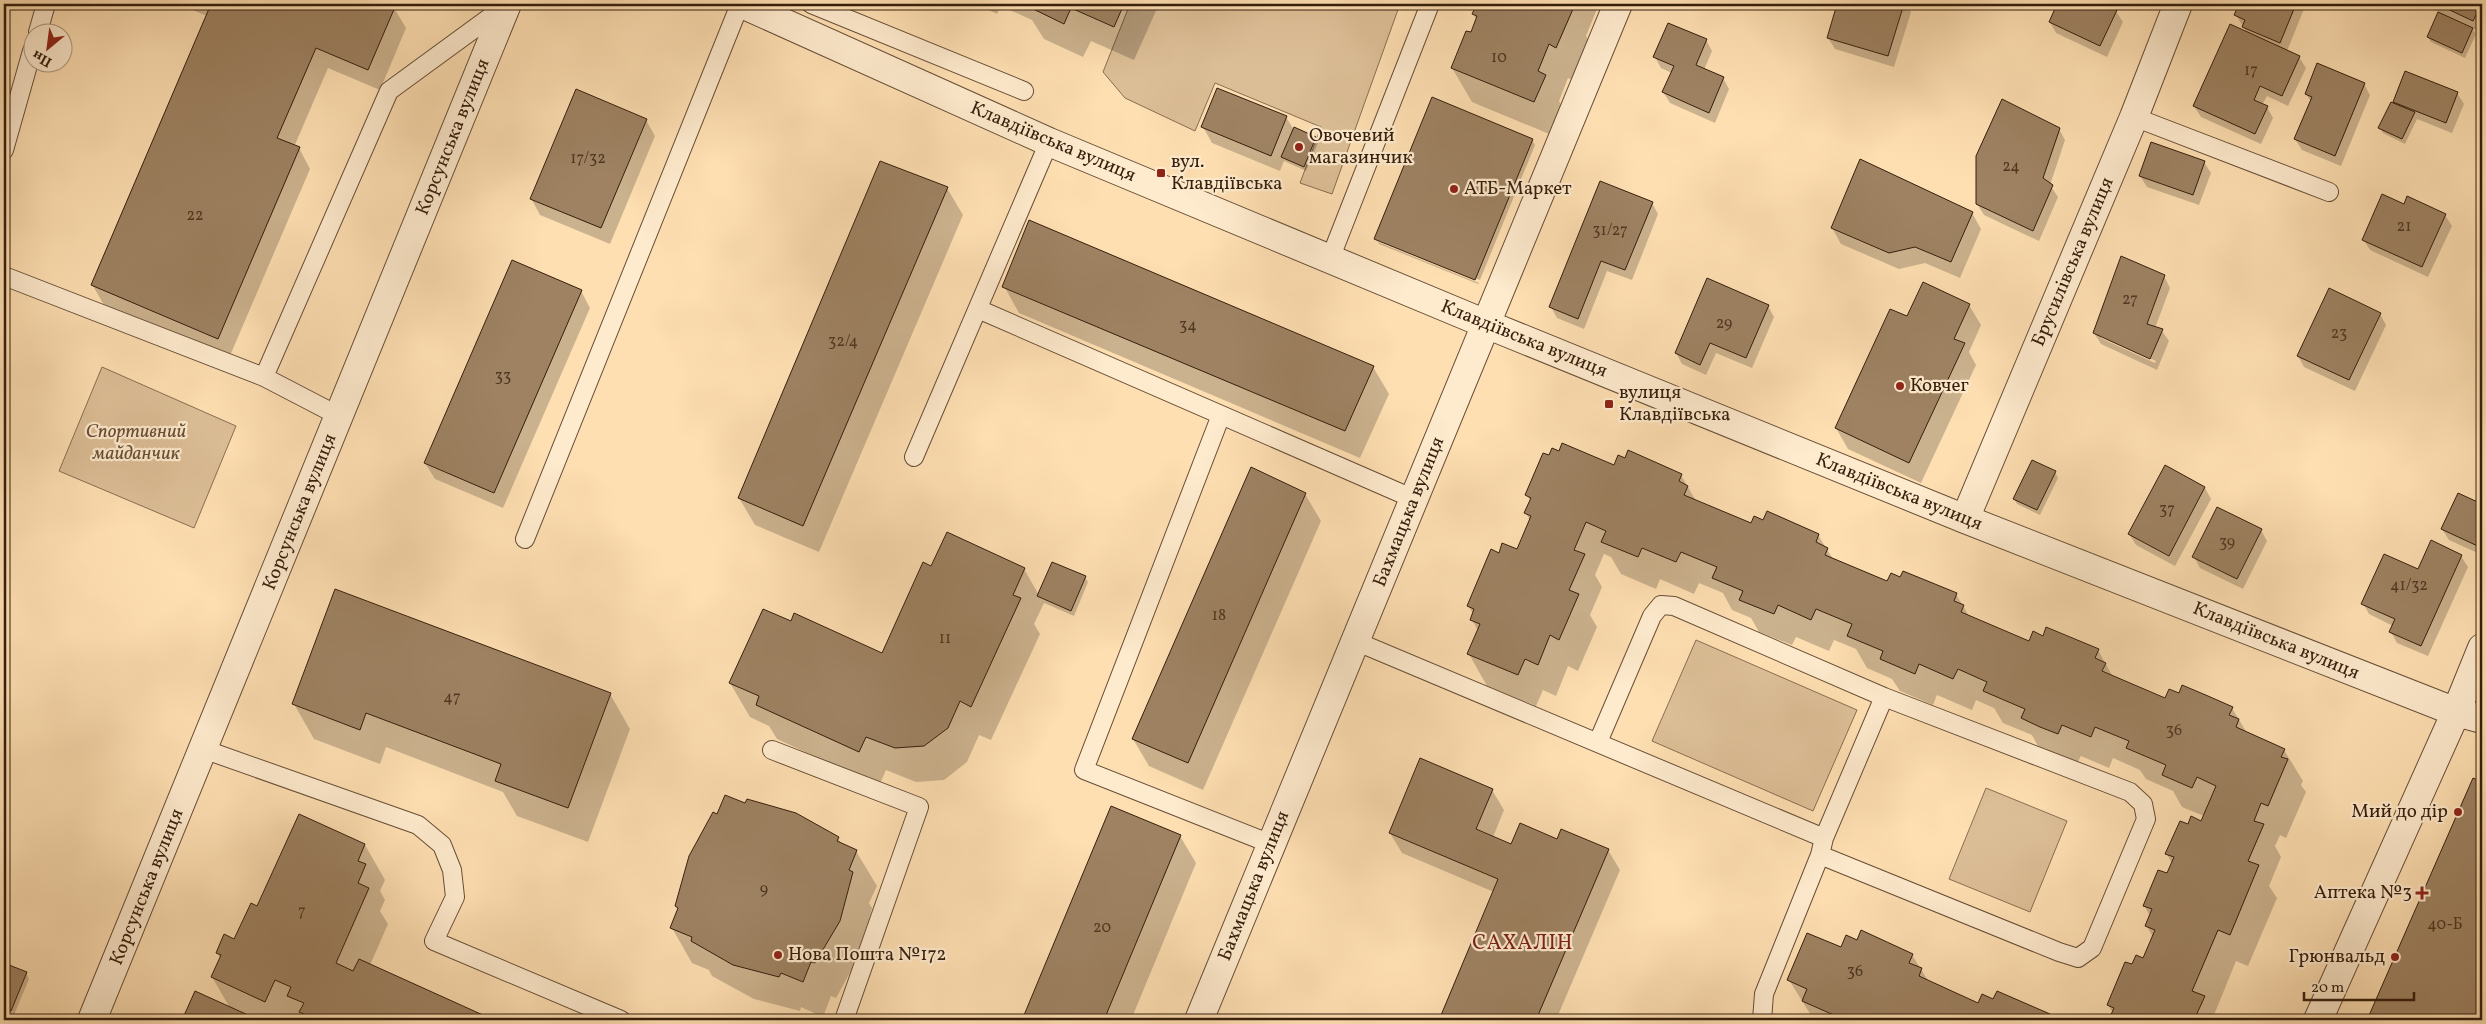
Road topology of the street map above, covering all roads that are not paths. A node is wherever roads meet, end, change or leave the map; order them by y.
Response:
1 (46, 4) edge
2 (741, 4) edge
3 (811, 4) edge
4 (1430, 4) edge
5 (1618, 4) edge
6 (2178, 4) edge
7 (507, 5) edge
8 (41, 22) edge
9 (26, 72) edge
10 (1024, 91) dead end
11 (2134, 117) junction
12 (1049, 142) junction
13 (4, 150) edge
14 (2329, 192) dead end
15 (1330, 259) junction
16 (4, 276) edge
17 (978, 309) junction
18 (1486, 324) junction
19 (264, 377) junction
20 (1221, 415) junction
21 (339, 416) junction
22 (914, 457) dead end
23 (1414, 499) junction
24 (1965, 519) junction
25 (525, 539) dead end
26 (1355, 641) junction
27 (2482, 648) edge
28 (1884, 697) junction
29 (2456, 712) junction
30 (2482, 719) edge
31 (1598, 742) junction
32 (203, 749) junction
33 (772, 750) dead end
34 (1824, 838) junction
35 (1271, 844) junction
36 (1820, 856) junction
37 (92, 1020) edge
38 (621, 1020) edge
39 (844, 1020) edge
40 (1199, 1020) edge
41 (1762, 1020) edge
42 (2318, 1020) edge

1 - 8 lane
2 - 12 street, Клавдіївська вулиця
2 - 25 lane
3 - 10 lane
4 - 15 lane
5 - 18 street, Бахмацька вулиця
6 - 11 street, Брусилівська вулиця
7 - 19 lane
7 - 21 street, Корсунська вулиця
9 - 13 lane
11 - 14 lane
11 - 24 street, Брусилівська вулиця
12 - 15 street, Клавдіївська вулиця
12 - 17 lane
15 - 18 street, Клавдіївська вулиця
16 - 19 lane
17 - 20 lane
17 - 22 lane
18 - 23 street, Бахмацька вулиця
18 - 24 street, Клавдіївська вулиця
19 - 21 lane
20 - 23 lane
20 - 35 lane
21 - 32 street, Корсунська вулиця
23 - 26 street, Бахмацька вулиця
24 - 29 street, Клавдіївська вулиця
26 - 31 lane
26 - 35 street, Бахмацька вулиця
27 - 29 street
28 - 31 lane
28 - 34 lane
28 - 36 lane
29 - 30 street, Клавдіївська вулиця
29 - 42 street
31 - 34 lane
32 - 37 street, Корсунська вулиця
32 - 38 lane
33 - 39 lane
34 - 36 lane
35 - 40 street, Бахмацька вулиця
36 - 41 lane

